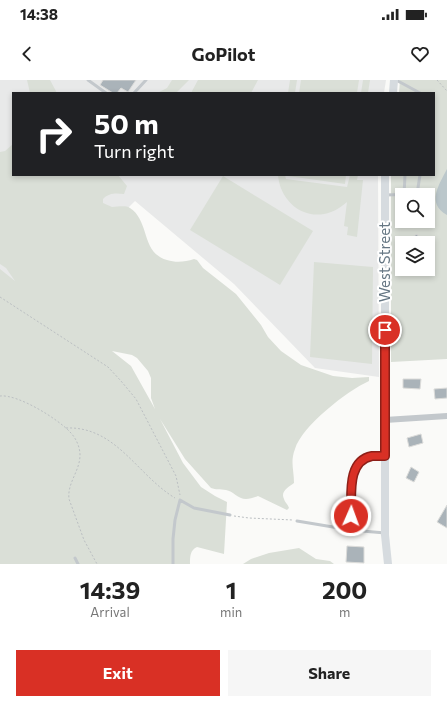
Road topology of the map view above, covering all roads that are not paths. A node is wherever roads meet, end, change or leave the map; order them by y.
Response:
1 (88, 80) edge
2 (146, 80) edge
3 (395, 80) edge
4 (411, 88) junction
5 (105, 92) edge
6 (135, 92) edge
7 (393, 92) edge
8 (411, 92) edge
9 (418, 92) edge
10 (385, 176) edge
11 (405, 176) edge
12 (420, 176) edge
13 (404, 188) edge
14 (418, 188) edge
15 (395, 195) edge
16 (385, 196) junction
17 (447, 416) edge
18 (385, 420) junction
19 (385, 456) junction
20 (230, 515) road end
21 (297, 521) road end
22 (350, 530) junction
23 (385, 533) junction
24 (75, 558) dead end
25 (78, 564) edge
26 (173, 564) edge
27 (388, 564) edge

1 - 5 lane
2 - 6 lane
3 - 4 lane
3 - 7 street
4 - 8 lane
4 - 9 lane
10 - 16 street, West Street
11 - 13 lane
12 - 14 lane
15 - 16 lane
16 - 18 street, West Street
17 - 18 street
18 - 19 street, West Street
19 - 22 lane
19 - 23 street, West Street
20 - 26 lane
21 - 22 lane
22 - 23 lane
23 - 27 street, West Street
24 - 25 lane

